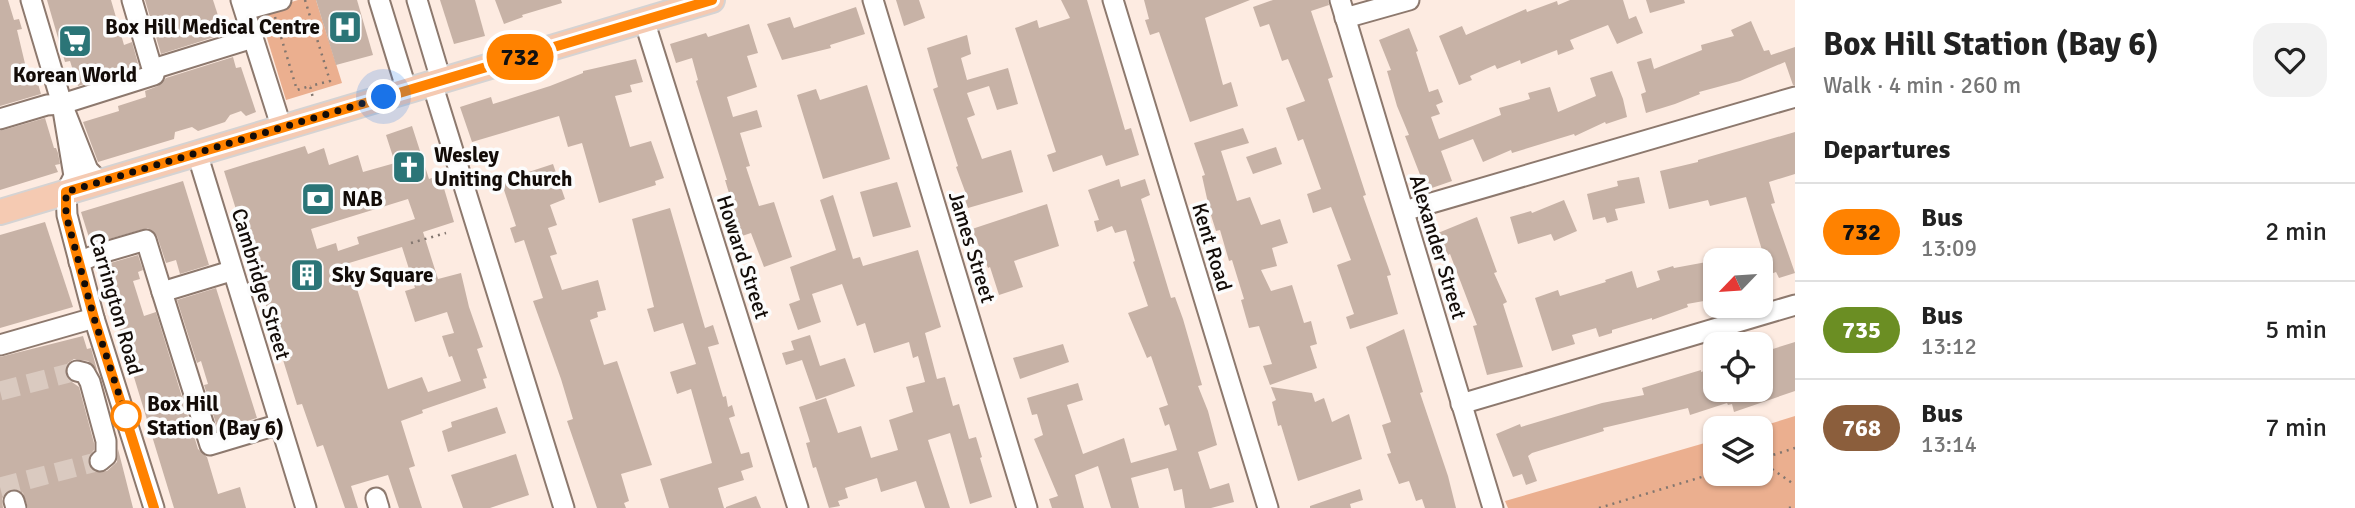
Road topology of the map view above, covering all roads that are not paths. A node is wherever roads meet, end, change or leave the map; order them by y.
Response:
1 (31, 0) edge
2 (132, 0) edge
3 (379, 0) edge
4 (417, 0) edge
5 (712, 0) edge
6 (873, 0) edge
7 (1113, 0) edge
8 (1409, 0) edge
9 (276, 2) edge
10 (243, 5) edge
11 (1343, 9) edge
12 (649, 12) edge
13 (253, 38) junction
14 (153, 69) junction
15 (437, 82) junction
16 (407, 91) junction
17 (1795, 97) edge
18 (62, 104) junction
19 (0, 119) edge
20 (282, 129) junction
21 (197, 153) junction
22 (100, 182) junction
23 (66, 192) junction
24 (1404, 211) junction
25 (0, 212) edge
26 (79, 262) junction
27 (231, 271) junction
28 (163, 292) junction
29 (1795, 305) edge
30 (94, 318) junction
31 (0, 345) edge
32 (77, 371) dead end
33 (1461, 404) junction
34 (280, 424) junction
35 (100, 461) dead end
36 (154, 508) edge
37 (306, 508) edge
38 (564, 508) edge
39 (798, 508) edge
40 (1027, 508) edge
41 (1268, 508) edge
42 (1493, 508) edge

1 - 18 street
2 - 14 street
3 - 16 street
4 - 15 street
5 - 12 main road
6 - 40 street, James Street
7 - 41 street, Kent Road
8 - 11 street
9 - 10 street
10 - 13 street
11 - 24 street, Alexander Street
12 - 15 main road
12 - 39 street, Howard Street
13 - 14 street
13 - 20 street
14 - 18 street
15 - 16 main road
15 - 38 street
16 - 20 main road
17 - 24 street
18 - 19 street
18 - 22 street
18 - 23 street, Carrington Road
20 - 21 main road
21 - 22 main road
21 - 27 street, Cambridge Street
22 - 23 main road
23 - 25 main road
23 - 26 street, Carrington Road
24 - 33 street, Alexander Street
26 - 28 street
26 - 30 street, Carrington Road
27 - 28 street
27 - 34 street, Cambridge Street
28 - 34 street
29 - 33 street
30 - 31 street
30 - 36 street, Carrington Road
32 - 35 street
33 - 42 street, Alexander Street
34 - 37 street, Cambridge Street

